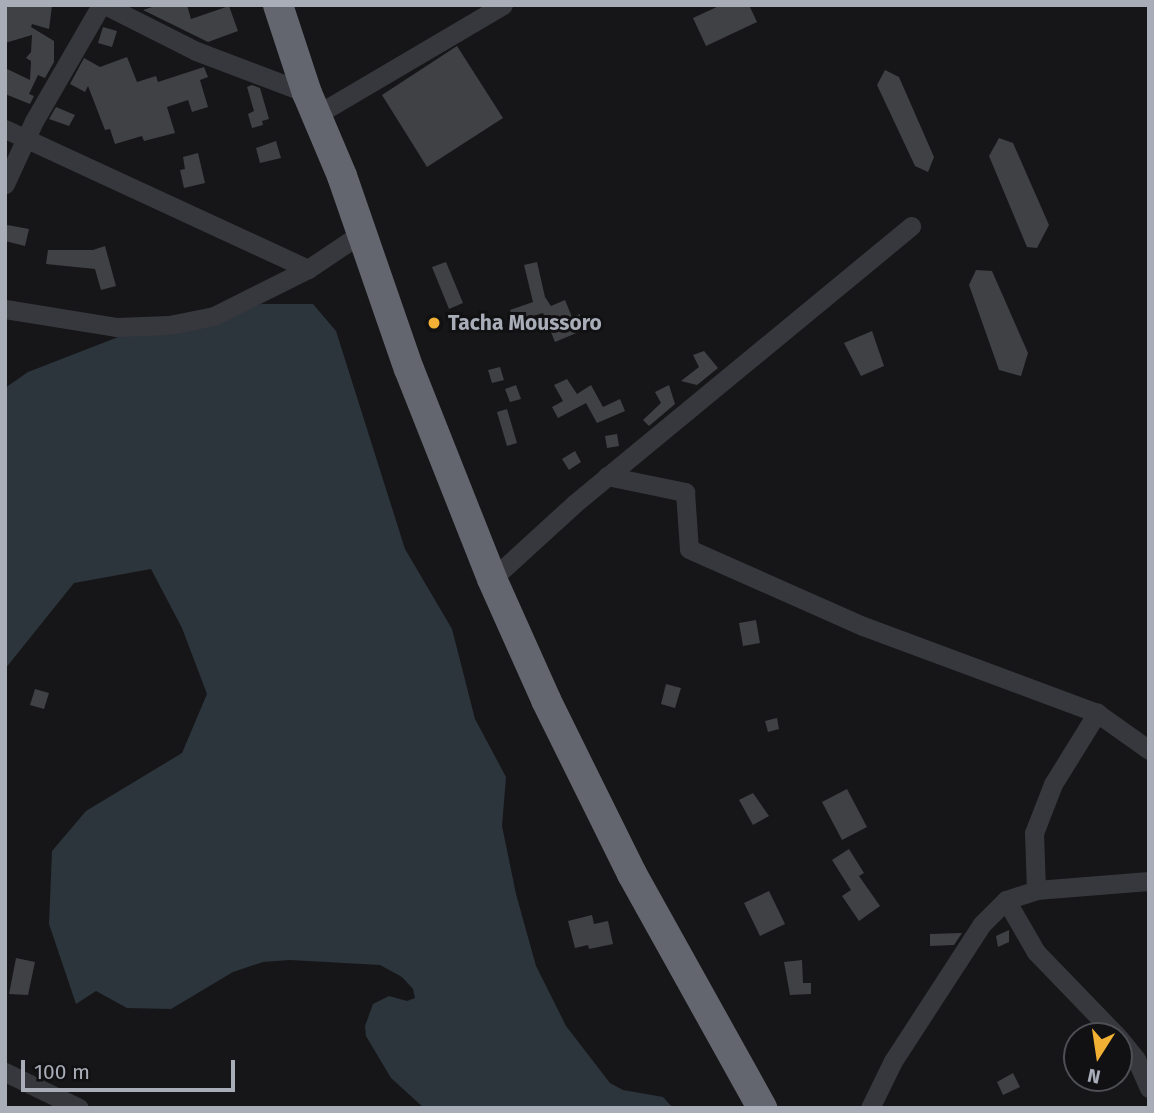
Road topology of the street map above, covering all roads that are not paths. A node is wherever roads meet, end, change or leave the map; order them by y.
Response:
1 (103, 5) edge
2 (278, 5) edge
3 (296, 5) edge
4 (502, 5) edge
5 (318, 100) junction
6 (5, 129) edge
7 (27, 140) junction
8 (5, 184) edge
9 (911, 226) dead end
10 (360, 234) junction
11 (308, 269) junction
12 (5, 309) edge
13 (607, 476) junction
14 (492, 579) junction
15 (1097, 713) junction
16 (1149, 750) edge
17 (1149, 881) edge
18 (1036, 890) junction
19 (1006, 900) junction
20 (1104, 1022) edge
21 (1133, 1055) edge
22 (5, 1072) edge
23 (1149, 1088) edge
24 (50, 1101) edge
25 (79, 1108) edge
26 (762, 1108) edge
27 (870, 1108) edge

1 - 5 street
1 - 7 street
2 - 5 highway
3 - 5 highway
4 - 5 street
5 - 10 highway
6 - 7 street
7 - 8 street
7 - 11 street
9 - 13 street
10 - 11 street
10 - 14 highway
11 - 12 street
13 - 14 street
13 - 15 street
14 - 26 highway
15 - 16 street
15 - 18 street
17 - 18 street
18 - 19 street
19 - 20 street
19 - 27 street
21 - 23 street
22 - 24 street
24 - 25 street

